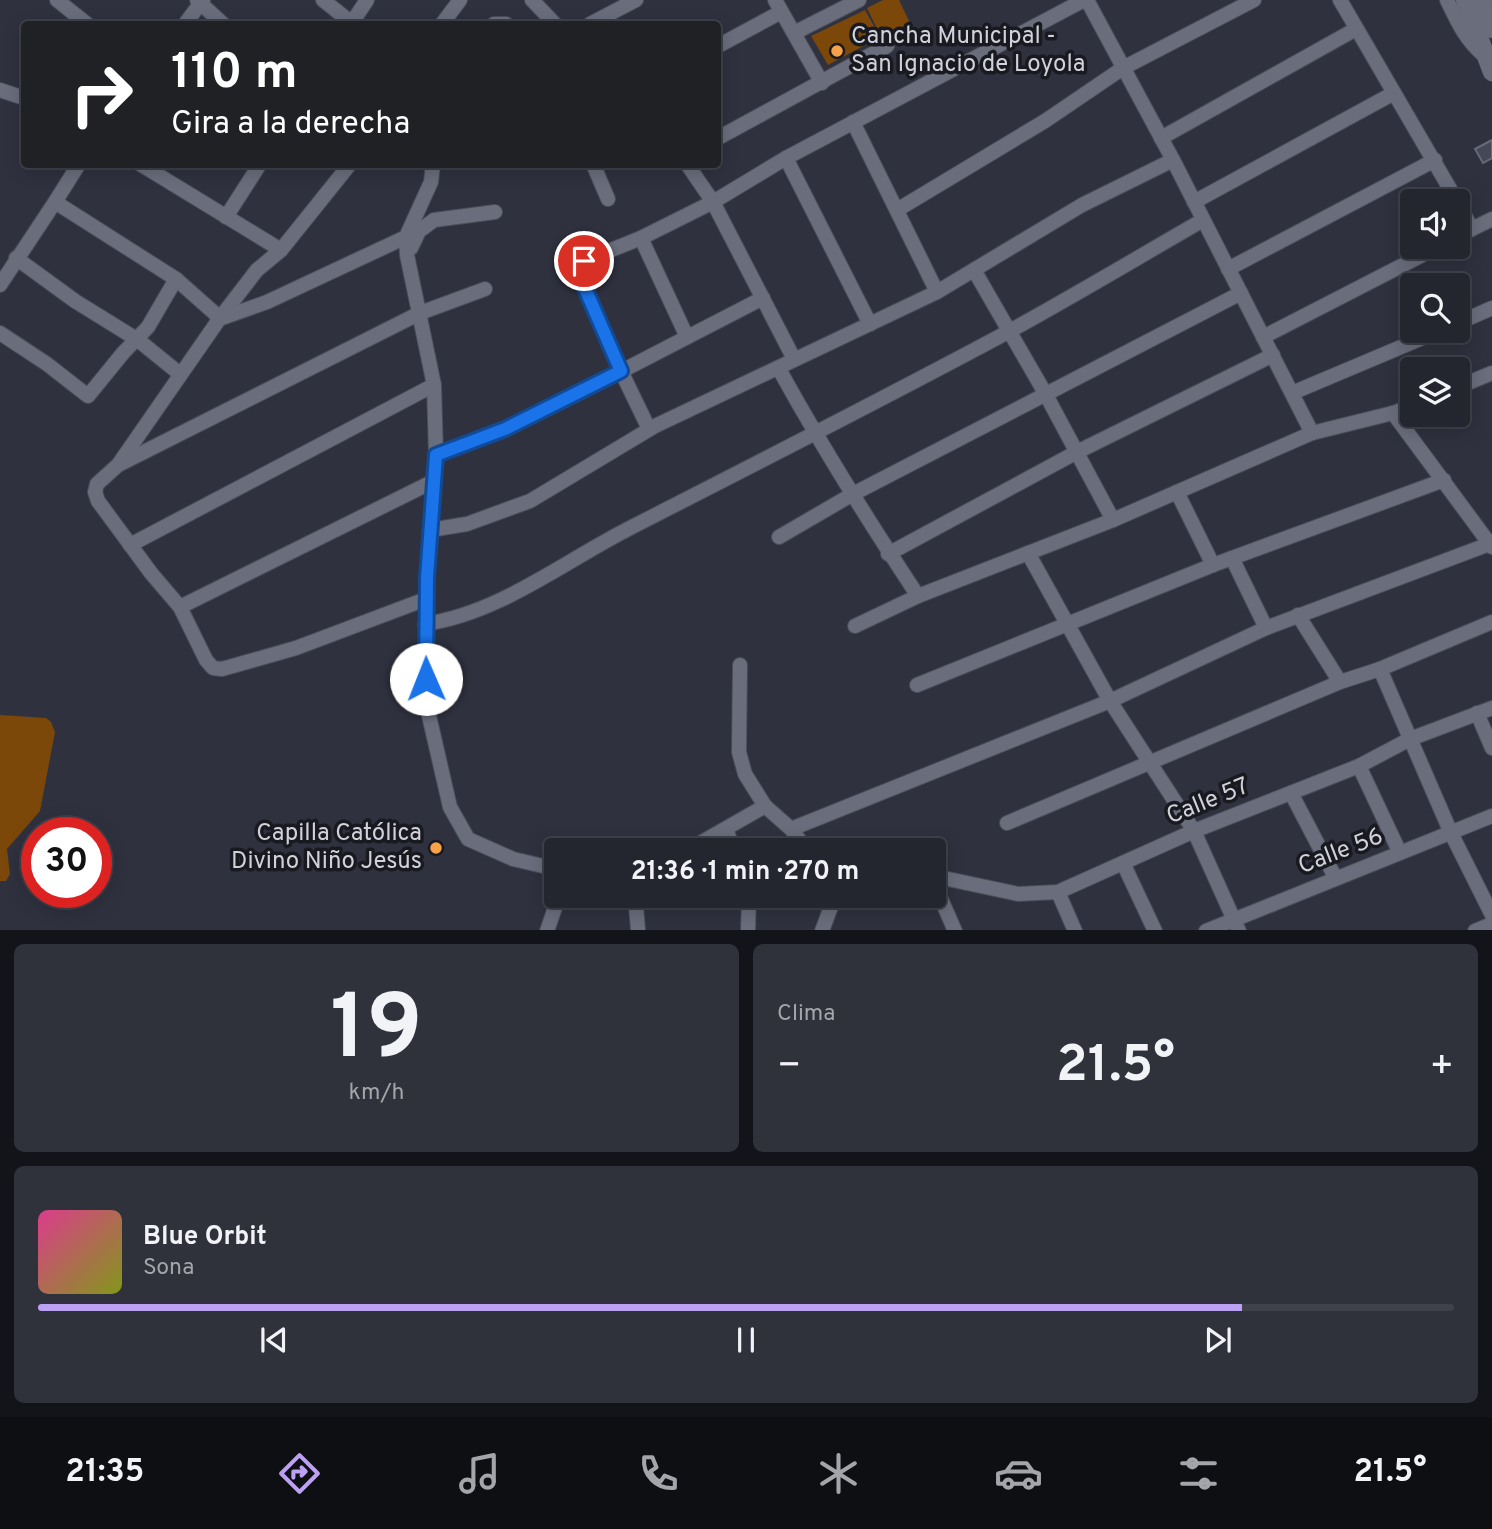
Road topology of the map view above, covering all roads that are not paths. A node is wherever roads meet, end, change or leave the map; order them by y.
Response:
1 (57, 0) edge
2 (324, 0) edge
3 (367, 0) edge
4 (460, 0) edge
5 (532, 0) edge
6 (636, 0) edge
7 (1085, 0) edge
8 (1254, 0) edge
9 (1340, 0) edge
10 (1447, 0) edge
11 (1465, 0) edge
12 (1482, 0) edge
13 (200, 1) edge
14 (856, 1) edge
15 (778, 6) edge
16 (609, 20) edge
17 (83, 21) edge
18 (187, 21) edge
19 (220, 21) edge
20 (348, 21) edge
21 (354, 21) edge
22 (445, 21) edge
23 (552, 21) edge
24 (1356, 29) junction
25 (1492, 29) edge
26 (794, 33) junction
27 (721, 44) edge
28 (887, 46) dead end
29 (1490, 60) edge
30 (1123, 68) junction
31 (822, 83) junction
32 (0, 90) edge
33 (1394, 93) junction
34 (21, 97) edge
35 (853, 122) junction
36 (721, 136) edge
37 (1161, 138) junction
38 (786, 158) junction
39 (1172, 160) junction
40 (1435, 160) junction
41 (76, 168) edge
42 (146, 168) edge
43 (257, 168) edge
44 (347, 168) edge
45 (433, 168) edge
46 (595, 168) edge
47 (690, 168) edge
48 (1450, 189) edge
49 (608, 199) dead end
50 (55, 202) junction
51 (713, 202) junction
52 (1194, 202) junction
53 (897, 210) junction
54 (495, 212) dead end
55 (226, 217) junction
56 (1492, 219) edge
57 (1203, 220) junction
58 (1470, 225) edge
59 (1472, 229) joint
60 (406, 237) junction
61 (641, 238) junction
62 (281, 250) junction
63 (407, 255) junction
64 (16, 258) junction
65 (1415, 259) edge
66 (1228, 269) junction
67 (974, 270) junction
68 (176, 279) junction
69 (0, 285) edge
70 (485, 289) dead end
71 (937, 292) junction
72 (1241, 293) junction
73 (763, 298) junction
74 (1492, 308) edge
75 (420, 313) junction
76 (220, 318) junction
77 (1470, 318) edge
78 (870, 324) junction
79 (1008, 332) junction
80 (0, 333) edge
81 (687, 337) junction
82 (1263, 337) junction
83 (138, 340) junction
84 (1411, 343) edge
85 (1273, 355) junction
86 (794, 359) junction
87 (779, 369) junction
88 (621, 371) junction
89 (1492, 373) edge
90 (180, 374) junction
91 (1470, 382) edge
92 (434, 385) junction
93 (1045, 393) junction
94 (1292, 393) junction
95 (1400, 411) edge
96 (1393, 414) junction
97 (649, 429) junction
98 (1312, 433) junction
99 (815, 434) junction
100 (1077, 452) junction
101 (436, 455) junction
102 (118, 465) junction
103 (1444, 480) junction
104 (434, 481) junction
105 (1177, 492) junction
106 (853, 494) junction
107 (1113, 520) junction
108 (430, 530) junction
109 (779, 537) dead end
110 (130, 545) junction
111 (1491, 545) edge
112 (1028, 553) junction
113 (888, 554) junction
114 (1233, 558) junction
115 (1213, 565) junction
116 (918, 596) junction
117 (426, 599) junction
118 (180, 607) junction
119 (1298, 615) junction
120 (1492, 622) edge
121 (425, 624) junction
122 (1067, 625) junction
123 (855, 626) dead end
124 (1266, 628) junction
125 (740, 665) dead end
126 (1380, 669) junction
127 (1340, 682) junction
128 (917, 685) dead end
129 (1110, 701) junction
130 (1492, 708) edge
131 (1477, 713) junction
132 (1410, 739) junction
133 (1492, 748) edge
134 (1152, 763) junction
135 (1359, 766) junction
136 (1292, 793) junction
137 (765, 806) junction
138 (1492, 816) edge
139 (1007, 823) dead end
140 (726, 829) junction
141 (791, 829) junction
142 (1194, 831) junction
143 (1451, 832) junction
144 (710, 838) edge
145 (729, 838) edge
146 (798, 838) edge
147 (1400, 853) junction
148 (1123, 863) junction
149 (544, 866) edge
150 (1335, 877) junction
151 (946, 879) edge
152 (1058, 892) junction
153 (555, 908) edge
154 (636, 908) edge
155 (749, 908) edge
156 (830, 908) edge
157 (945, 908) edge
158 (1492, 915) edge
159 (1492, 924) edge
160 (1236, 925) edge
161 (638, 929) edge
162 (547, 930) edge
163 (748, 930) edge
164 (822, 930) edge
165 (955, 930) edge
166 (1075, 930) edge
167 (1155, 930) edge
168 (1206, 930) edge
169 (1475, 930) edge

1 - 17 street
2 - 20 street
3 - 21 street
4 - 22 street
5 - 23 street
6 - 16 street
7 - 30 street
7 - 35 street
8 - 30 street
9 - 24 street
10 - 29 street
11 - 29 street
12 - 25 street
13 - 18 street
13 - 19 street
14 - 26 street
15 - 26 street
15 - 27 street
24 - 33 street
24 - 37 street
26 - 31 street
28 - 31 street
30 - 37 street
30 - 53 street
31 - 36 street
32 - 34 street
33 - 40 street
33 - 52 street
35 - 38 street
35 - 53 street
37 - 39 street
38 - 51 street
38 - 78 street
39 - 52 street
39 - 67 street
40 - 48 street
40 - 66 street
41 - 50 street
42 - 55 street
43 - 55 street
44 - 62 street
45 - 60 street
46 - 49 street
47 - 51 street
50 - 64 street
50 - 68 street
51 - 61 street
51 - 73 street
52 - 57 street
53 - 71 street
54 - 63 street
55 - 62 street
56 - 59 street
57 - 66 street
57 - 79 street
58 - 59 street
60 - 63 street
60 - 76 street
61 - 81 street
61 - 88 street
62 - 76 street
63 - 75 street
64 - 69 street
64 - 83 street
65 - 82 street
66 - 72 street
67 - 71 street
67 - 79 street
68 - 76 street
68 - 83 street
70 - 75 street
71 - 78 street
72 - 82 street
72 - 93 street
73 - 81 street
73 - 86 street
74 - 77 street
75 - 92 street
75 - 102 street
76 - 90 street
78 - 86 street
79 - 93 street
79 - 99 street
80 - 83 street
81 - 88 street
82 - 85 street
83 - 90 street
84 - 94 street
85 - 94 street
85 - 100 street
86 - 87 street
87 - 97 street
87 - 99 street
88 - 97 street
88 - 101 street
89 - 91 street
90 - 102 street
92 - 101 street
92 - 110 street
93 - 100 street
93 - 106 street
94 - 98 street
95 - 96 street
96 - 98 street
96 - 103 street
97 - 108 street
98 - 105 street
99 - 106 street
99 - 121 street
100 - 107 street
100 - 113 street
101 - 104 street
102 - 110 street
103 - 111 street
103 - 114 street
104 - 108 street
104 - 118 street
105 - 107 street
105 - 115 street
106 - 109 street
106 - 113 street
107 - 112 street
108 - 117 street
110 - 118 street
111 - 119 street
112 - 116 street
112 - 122 street
113 - 116 street
114 - 115 street
114 - 124 street
115 - 122 street
116 - 123 street
117 - 118 street
117 - 121 street
119 - 124 street
119 - 127 street
120 - 126 street
121 - 149 street
122 - 128 street
122 - 129 street
124 - 129 street
125 - 137 street
126 - 127 street
126 - 132 street
127 - 134 street
129 - 134 street
129 - 141 street
130 - 131 street, Calle 57
131 - 132 street, Calle 57
131 - 133 street
132 - 135 street, Calle 57
132 - 143 street
134 - 139 street
134 - 142 street
135 - 136 street, Calle 57
135 - 147 street
136 - 142 street, Calle 57
136 - 150 street
137 - 140 street
137 - 141 street
138 - 143 street, Calle 56
140 - 144 street
140 - 145 street
141 - 146 street
142 - 148 street, Calle 57
142 - 160 street
143 - 147 street, Calle 56
143 - 158 street
147 - 150 street, Calle 56
148 - 152 street, Calle 57
148 - 167 street
150 - 160 street, Calle 56
151 - 152 street, Calle 57
152 - 166 street
153 - 162 street
154 - 161 street
155 - 163 street
156 - 164 street
157 - 165 street
159 - 169 street
160 - 168 street, Calle 56

